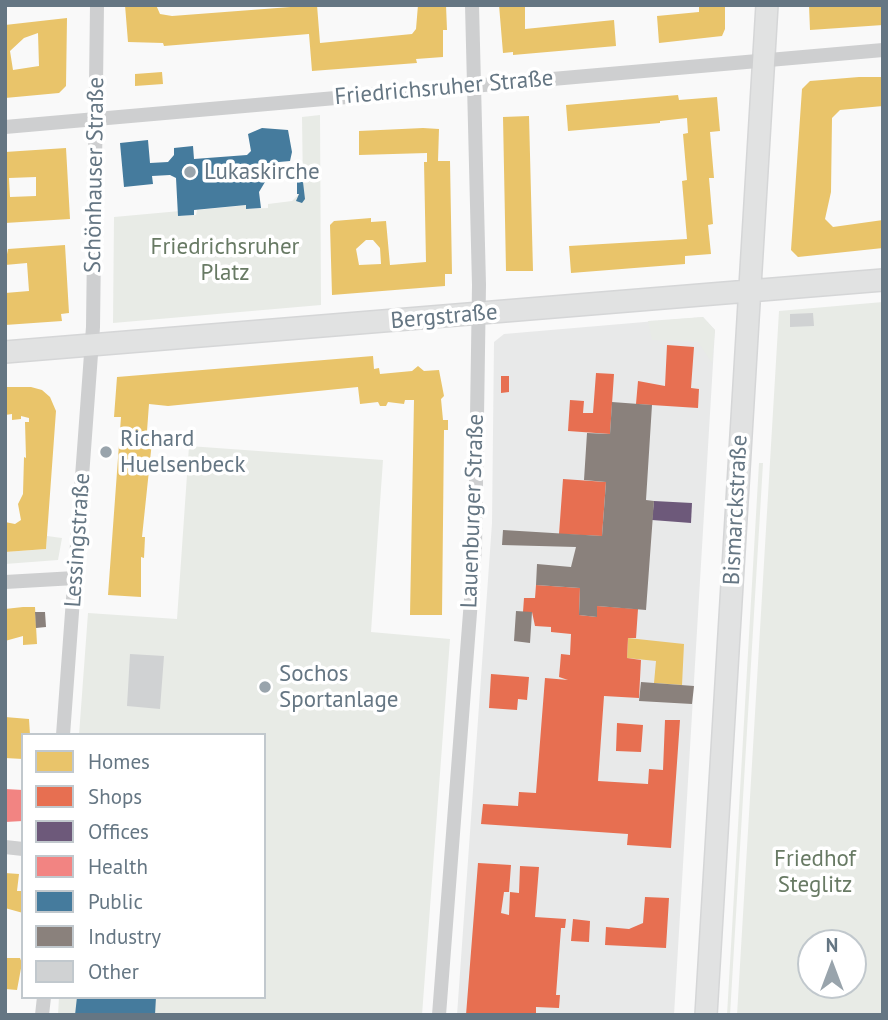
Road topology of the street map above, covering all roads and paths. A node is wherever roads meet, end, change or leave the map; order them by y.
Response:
1 (97, 5) edge
2 (472, 5) edge
3 (767, 5) edge
4 (883, 50) edge
5 (764, 60) junction
6 (474, 85) junction
7 (96, 119) junction
8 (5, 127) edge
9 (883, 280) edge
10 (749, 291) junction
11 (478, 314) junction
12 (92, 345) junction
13 (5, 352) edge
14 (75, 578) junction
15 (5, 582) edge
16 (63, 733) edge
17 (439, 1015) edge
18 (706, 1015) edge

1 - 7 street, Schönhauser Straße
2 - 6 street, Lauenburger Straße
3 - 5 street, Bismarckstraße
4 - 5 street, Friedrichsruher Straße
5 - 6 street, Friedrichsruher Straße
5 - 10 street, Bismarckstraße
6 - 7 street, Friedrichsruher Straße
6 - 11 street, Lauenburger Straße
7 - 8 street, Friedrichsruher Straße
7 - 12 street, Schönhauser Straße
9 - 10 street, Bergstraße
10 - 11 street, Bergstraße
10 - 18 street, Bismarckstraße
11 - 12 street, Bergstraße
11 - 17 street, Lauenburger Straße
12 - 13 street, Bergstraße
12 - 14 street, Lessingstraße
14 - 15 street
14 - 16 street, Lessingstraße

